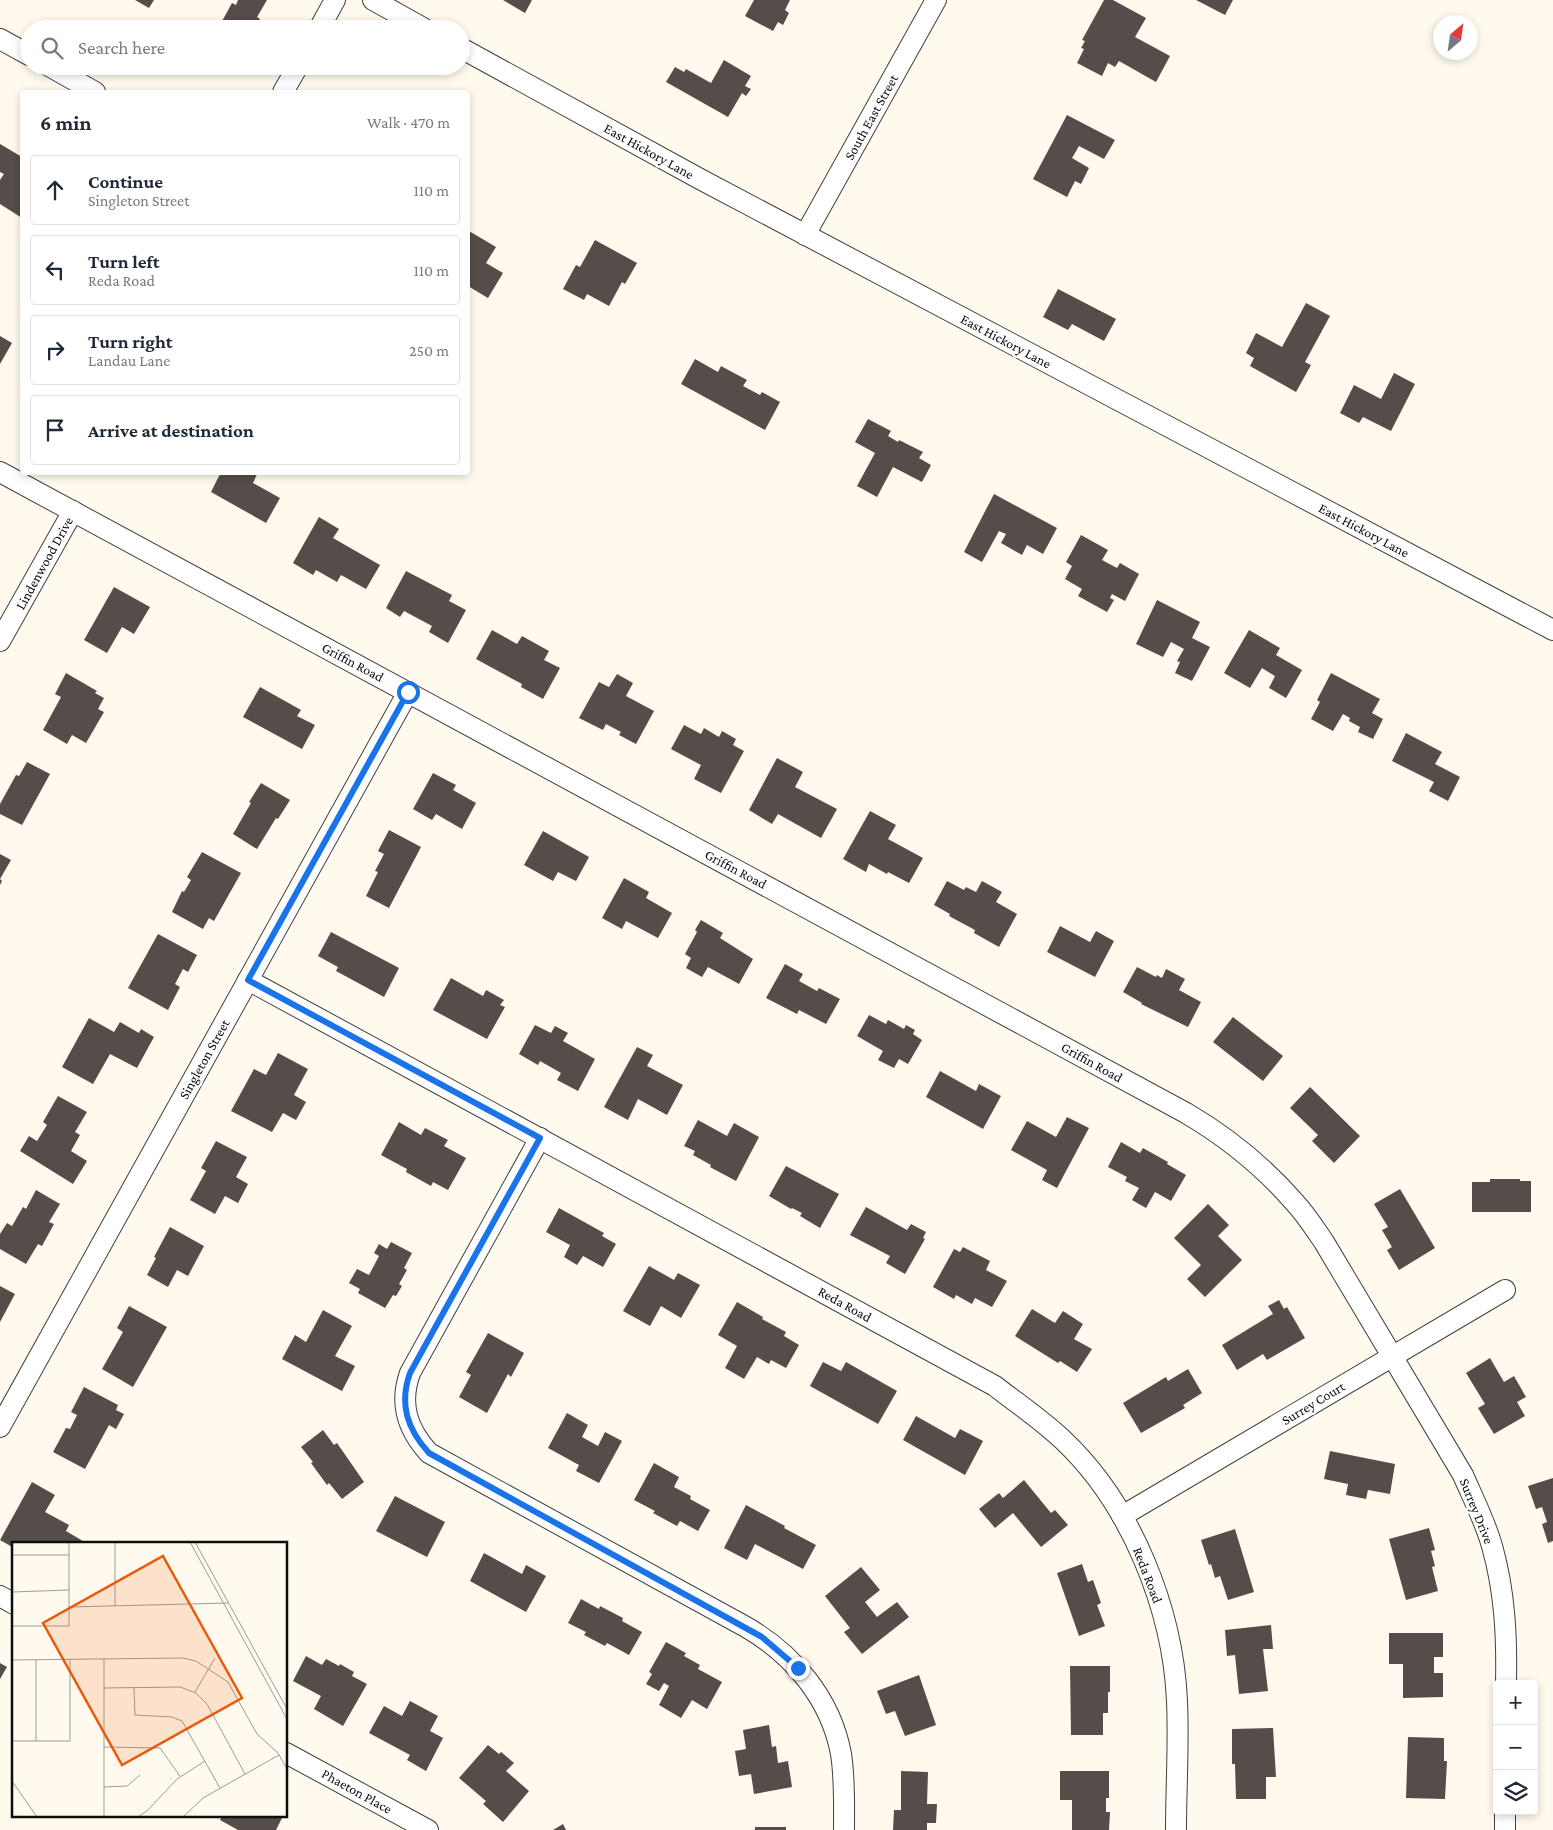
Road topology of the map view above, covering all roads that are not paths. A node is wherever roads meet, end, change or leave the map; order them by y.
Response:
1 (336, 0) edge
2 (373, 0) edge
3 (936, 0) edge
4 (324, 20) edge
5 (409, 20) edge
6 (0, 39) edge
7 (20, 50) edge
8 (470, 53) edge
9 (65, 75) edge
10 (293, 75) edge
11 (91, 90) edge
12 (284, 90) edge
13 (805, 235) junction
14 (0, 472) edge
15 (73, 511) junction
16 (1553, 630) edge
17 (0, 642) edge
18 (408, 692) junction
19 (248, 980) junction
20 (540, 1138) junction
21 (1505, 1290) dead end
22 (1392, 1356) junction
23 (0, 1427) edge
24 (1122, 1516) junction
25 (0, 1596) edge
26 (12, 1603) edge
27 (1506, 1680) edge
28 (288, 1753) edge
29 (1506, 1815) edge
30 (428, 1830) edge
31 (844, 1830) edge
32 (1176, 1830) edge
33 (1505, 1830) edge

1 - 4 street
2 - 5 street
3 - 13 street, South East Street
6 - 7 street
8 - 13 street, East Hickory Lane
9 - 11 street
10 - 12 street
13 - 16 street, East Hickory Lane
14 - 15 street, Griffin Road
15 - 17 street, Lindenwood Drive
15 - 18 street, Griffin Road
18 - 19 street, Singleton Street
18 - 22 street, Griffin Road
19 - 20 street, Reda Road
19 - 23 street, Singleton Street
20 - 24 street, Reda Road
20 - 31 street
21 - 22 street, Surrey Court
22 - 24 street, Surrey Court
22 - 27 street, Surrey Drive
24 - 32 street, Reda Road
25 - 26 street
28 - 30 street, Phaeton Place
29 - 33 street

